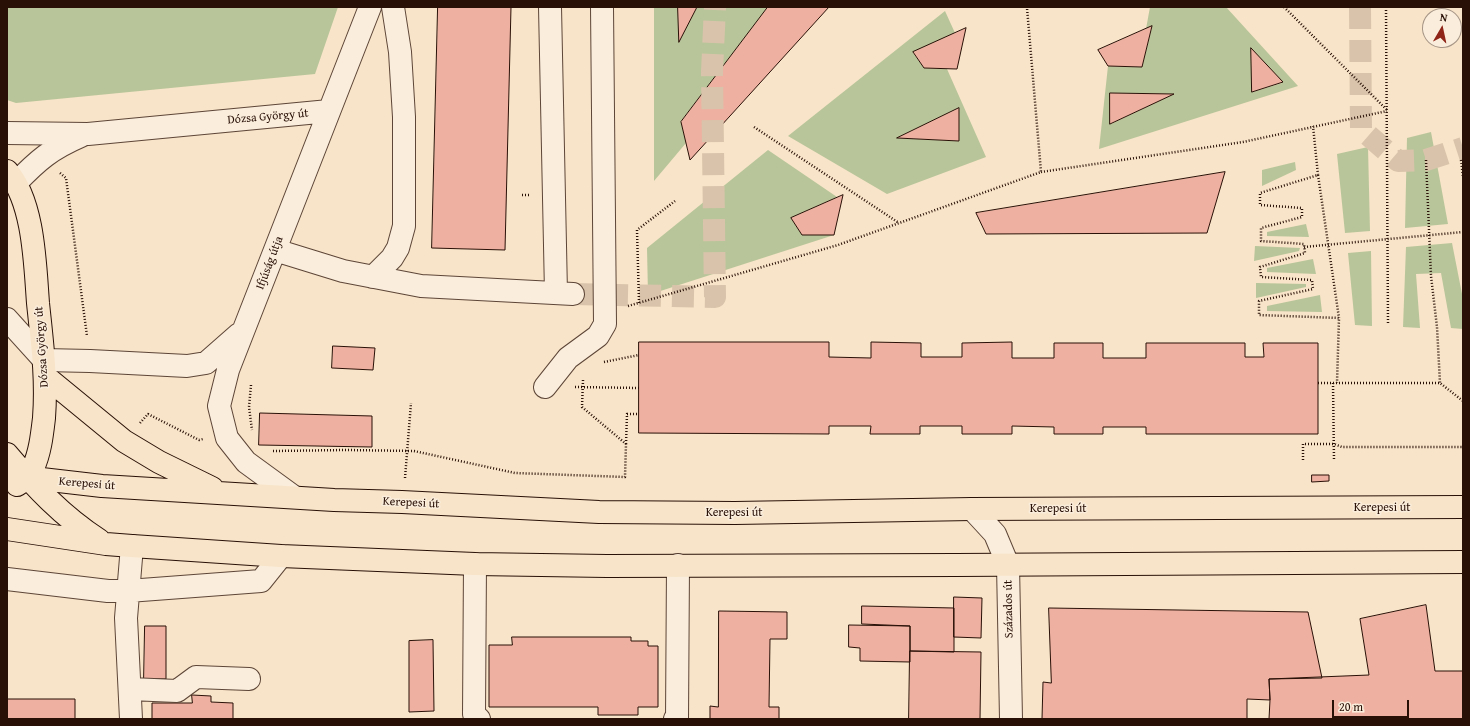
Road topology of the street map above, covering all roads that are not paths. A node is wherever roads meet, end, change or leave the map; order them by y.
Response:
1 (370, 7) edge
2 (393, 7) edge
3 (550, 7) edge
4 (602, 7) edge
5 (329, 111) junction
6 (7, 133) edge
7 (88, 134) junction
8 (10, 184) edge
9 (275, 250) junction
10 (373, 277) junction
11 (7, 319) edge
12 (243, 330) junction
13 (45, 369) junction
14 (545, 386) dead end
15 (7, 454) edge
16 (17, 477) edge
17 (7, 490) edge
18 (222, 493) junction
19 (294, 497) junction
20 (1458, 506) edge
21 (972, 509) junction
22 (7, 529) edge
23 (106, 544) junction
24 (132, 546) junction
25 (281, 556) junction
26 (475, 564) junction
27 (1459, 564) edge
28 (678, 565) junction
29 (1008, 565) junction
30 (7, 579) edge
31 (128, 592) junction
32 (249, 679) dead end
33 (130, 690) junction
34 (131, 719) edge
35 (479, 719) edge
36 (675, 719) edge
37 (1011, 719) edge

1 - 5 street, Ifjúság útja
2 - 10 street
3 - 10 street
4 - 14 street
5 - 7 street, Dózsa György út
5 - 9 street, Ifjúság útja
6 - 7 street, Dózsa György út
7 - 8 street, Dózsa György út
8 - 13 main road, Dózsa György út
9 - 10 street
9 - 12 street, Ifjúság útja
11 - 13 street
12 - 13 street
12 - 19 street, Ifjúság útja
13 - 16 main road, Dózsa György út
13 - 18 main road
15 - 16 main road
16 - 17 main road
16 - 18 main road, Kerepesi út
16 - 23 main road
18 - 19 main road, Kerepesi út
19 - 21 main road, Kerepesi út
20 - 21 main road, Kerepesi út
21 - 29 street, Százados út
22 - 23 main road
23 - 24 main road
24 - 25 main road
24 - 31 street
25 - 26 main road
25 - 31 street
26 - 28 main road
26 - 35 street
27 - 29 main road
28 - 29 main road
28 - 36 street
29 - 37 street, Százados út
30 - 31 street
31 - 33 street
32 - 33 street
33 - 34 street

